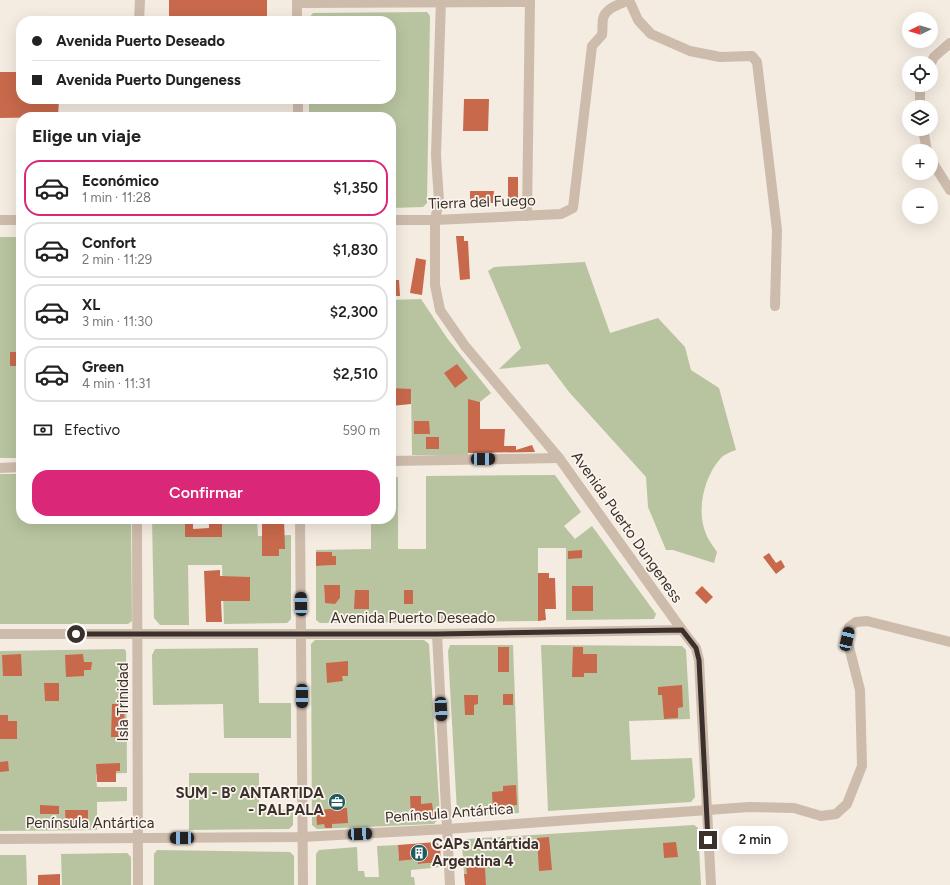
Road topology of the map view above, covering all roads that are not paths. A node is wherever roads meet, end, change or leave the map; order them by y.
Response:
1 (140, 0) edge
2 (629, 0) edge
3 (297, 1) edge
4 (441, 1) edge
5 (530, 1) edge
6 (139, 16) edge
7 (297, 16) edge
8 (950, 43) edge
9 (935, 56) edge
10 (938, 171) edge
11 (950, 190) edge
12 (527, 216) junction
13 (0, 220) edge
14 (16, 220) edge
15 (396, 220) edge
16 (435, 220) junction
17 (775, 306) dead end
18 (559, 458) junction
19 (396, 461) edge
20 (16, 467) edge
21 (0, 468) edge
22 (137, 524) edge
23 (300, 524) edge
24 (682, 630) junction
25 (302, 633) junction
26 (0, 634) edge
27 (138, 634) junction
28 (437, 634) junction
29 (950, 642) edge
30 (707, 811) junction
31 (447, 829) junction
32 (302, 837) junction
33 (138, 838) junction
34 (0, 839) edge
35 (138, 885) edge
36 (303, 885) edge
37 (450, 885) edge
38 (711, 885) edge

1 - 6 street
2 - 12 street, Tierra del Fuego
2 - 17 street
3 - 4 street
3 - 7 street
4 - 5 street
4 - 16 street, Avenida Puerto Dungeness
5 - 12 street
8 - 9 street
10 - 11 street
12 - 16 street, Tierra del Fuego
13 - 14 street
15 - 16 street, Tierra del Fuego
16 - 18 street, Avenida Puerto Dungeness
18 - 19 street
18 - 24 street, Avenida Puerto Dungeness
20 - 21 street
22 - 27 street, Isla Trinidad
23 - 25 street
24 - 28 street, Avenida Puerto Deseado
24 - 30 street, Avenida Puerto Dungeness
25 - 27 street, Avenida Puerto Deseado
25 - 28 street, Avenida Puerto Deseado
25 - 32 street
26 - 27 street, Avenida Puerto Deseado
27 - 33 street, Isla Trinidad
28 - 31 street
29 - 30 street, Península Antártica
30 - 31 street, Península Antártica
30 - 38 street, Avenida Puerto Dungeness
31 - 32 street, Península Antártica
31 - 37 street
32 - 33 street, Península Antártica
32 - 36 street
33 - 34 street, Península Antártica
33 - 35 street, Isla Trinidad

